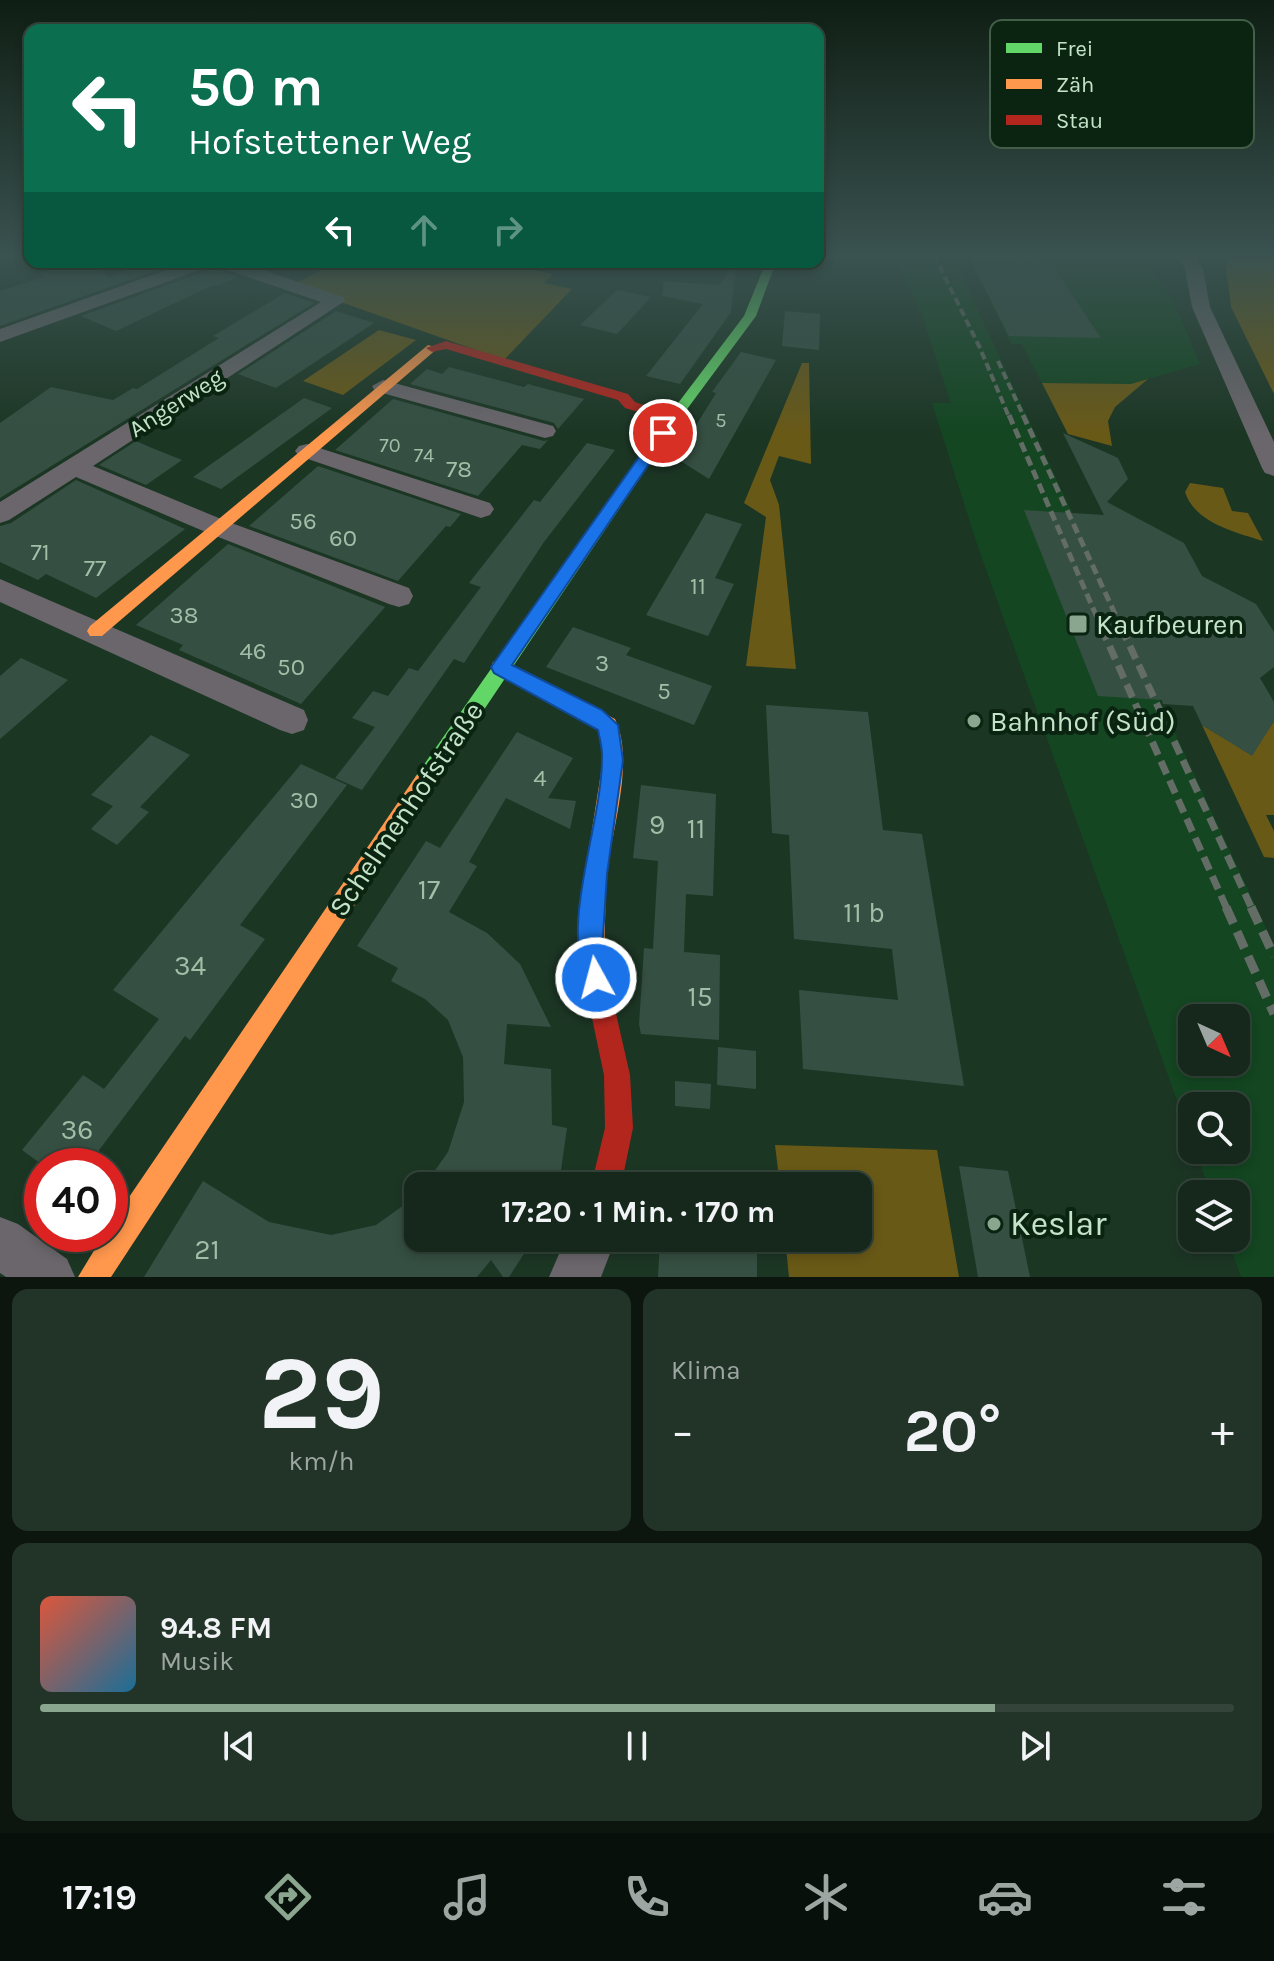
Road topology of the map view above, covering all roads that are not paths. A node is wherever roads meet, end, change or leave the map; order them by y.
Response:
1 (59, 315) edge
2 (315, 315) edge
3 (751, 315) edge
4 (1204, 315) edge
5 (0, 336) edge
6 (383, 386) junction
7 (674, 418) junction
8 (545, 431) dead end
9 (307, 451) junction
10 (74, 467) junction
11 (1274, 468) edge
12 (481, 509) dead end
13 (0, 514) edge
14 (217, 527) junction
15 (0, 590) edge
16 (399, 596) dead end
17 (96, 631) junction
18 (500, 667) junction
19 (292, 720) dead end
20 (609, 1172) edge
21 (0, 1242) edge
22 (585, 1252) edge
23 (49, 1277) edge
24 (93, 1277) edge
25 (575, 1277) edge

1 - 5 street
2 - 10 street, Angerweg
3 - 7 street, Schelmenhofstraße
4 - 11 street
6 - 7 street
6 - 8 street
6 - 9 street
7 - 18 street, Schelmenhofstraße
9 - 12 street
9 - 14 street
10 - 13 street, Angerweg
10 - 14 street
14 - 16 street
14 - 17 street
15 - 17 street
17 - 19 street
18 - 20 street
18 - 24 street, Schelmenhofstraße
21 - 23 street
22 - 25 street

